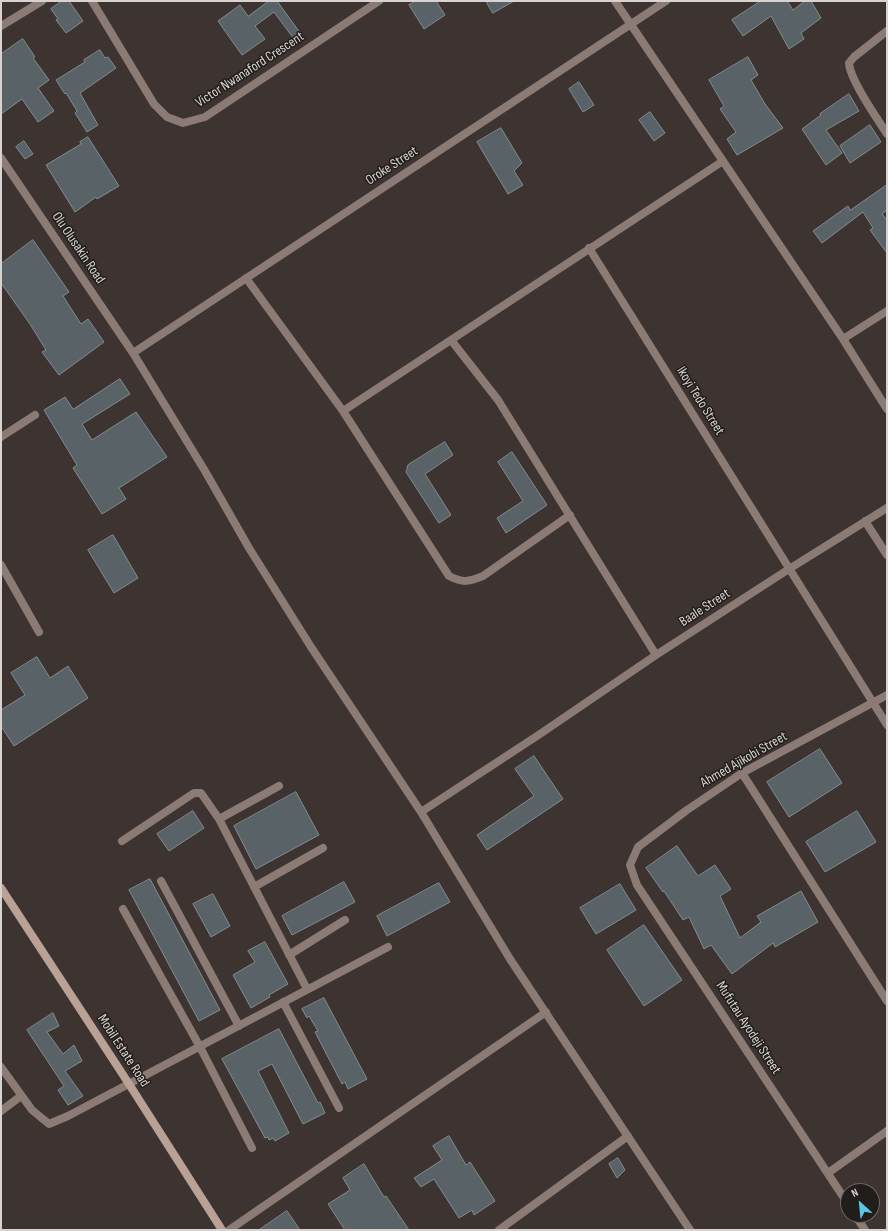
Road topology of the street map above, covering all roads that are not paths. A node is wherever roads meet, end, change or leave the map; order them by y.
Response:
1 (42, 1) edge
2 (92, 1) edge
3 (379, 1) edge
4 (615, 1) edge
5 (666, 1) edge
6 (630, 25) junction
7 (1, 26) edge
8 (887, 31) edge
9 (887, 134) edge
10 (1, 158) edge
11 (723, 161) junction
12 (589, 248) junction
13 (246, 278) junction
14 (887, 311) edge
15 (843, 339) junction
16 (451, 340) junction
17 (133, 353) junction
18 (887, 409) edge
19 (343, 411) junction
20 (35, 415) dead end
21 (1, 437) edge
22 (887, 508) edge
23 (570, 515) junction
24 (866, 521) junction
25 (887, 555) edge
26 (1, 565) edge
27 (789, 569) junction
28 (39, 632) dead end
29 (656, 655) junction
30 (887, 696) edge
31 (874, 704) junction
32 (887, 725) edge
33 (742, 773) junction
34 (279, 786) dead end
35 (420, 812) junction
36 (218, 820) junction
37 (122, 841) dead end
38 (323, 848) dead end
39 (630, 865) joint
40 (161, 880) dead end
41 (254, 887) junction
42 (1, 888) edge
43 (123, 909) dead end
44 (345, 920) dead end
45 (388, 947) dead end
46 (289, 955) junction
47 (307, 989) junction
48 (887, 1001) edge
49 (283, 1002) junction
50 (546, 1012) junction
51 (239, 1026) junction
52 (200, 1047) junction
53 (1, 1067) edge
54 (129, 1084) junction
55 (21, 1096) junction
56 (339, 1108) dead end
57 (1, 1111) edge
58 (887, 1131) edge
59 (628, 1136) junction
60 (252, 1148) dead end
61 (828, 1173) junction
62 (840, 1192) edge
63 (222, 1230) edge
64 (229, 1230) edge
65 (499, 1230) edge
66 (690, 1230) edge

1 - 7 street
2 - 3 street, Victor Nwanaford Crescent
4 - 6 street
5 - 6 street, Oroke Street
6 - 11 street
6 - 13 street, Oroke Street
8 - 9 street
10 - 17 street, Olu Olusakin Road
11 - 12 street
11 - 15 street
12 - 16 street
12 - 27 street, Ikoyi Tedo Street
13 - 17 street, Oroke Street
13 - 19 street
14 - 15 street
15 - 18 street
16 - 19 street
16 - 23 street
17 - 35 street, Olu Olusakin Road
19 - 23 street
20 - 21 street
22 - 24 street, Baale Street
23 - 29 street
24 - 25 street
24 - 27 street, Baale Street
26 - 28 street
27 - 29 street, Baale Street
27 - 31 street, Ikoyi Tedo Street
29 - 35 street, Baale Street
30 - 31 street, Ahmed Ajikobi Street
31 - 32 street, Ikoyi Tedo Street
31 - 33 street, Ahmed Ajikobi Street
33 - 39 street, Ahmed Ajikobi Street
33 - 48 street
34 - 36 street
35 - 50 street, Olu Olusakin Road
36 - 37 street
36 - 41 street
38 - 41 street
39 - 61 street, Mufutau Ayodeji Street
40 - 51 street
41 - 46 street
42 - 54 main road, Mobil Estate Road
43 - 52 street
44 - 46 street
45 - 47 street
46 - 47 street
47 - 49 street
49 - 51 street
49 - 56 street
50 - 59 street, Olu Olusakin Road
50 - 64 street
51 - 52 street
52 - 54 street
52 - 60 street
53 - 55 street
54 - 55 street
54 - 63 main road, Mobil Estate Road
55 - 57 street
58 - 61 street
59 - 65 street
59 - 66 street, Olu Olusakin Road
61 - 62 street, Mufutau Ayodeji Street

